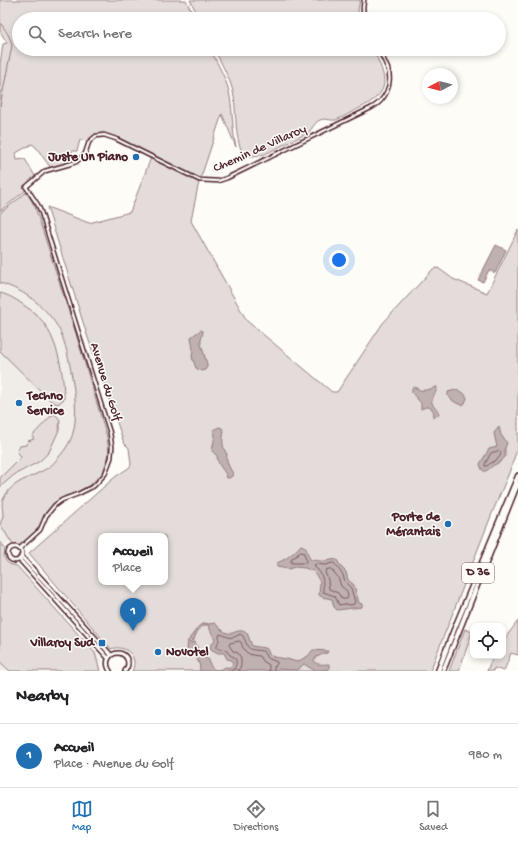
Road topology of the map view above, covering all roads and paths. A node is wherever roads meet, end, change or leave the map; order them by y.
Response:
1 (364, 0) edge
2 (363, 12) edge
3 (382, 56) edge
4 (26, 187) joint
5 (518, 476) edge
6 (518, 483) edge
7 (19, 549) junction
8 (20, 558) junction
9 (110, 657) junction
10 (110, 671) edge
11 (125, 671) edge
12 (438, 671) edge
13 (443, 671) edge

1 - 2 street
3 - 4 street, Chemin de Villaroy
4 - 7 street, Avenue du Golf
5 - 12 main road, D 36
6 - 13 main road, D 36
7 - 8 street, Avenue du Golf
7 - 8 street, Avenue du Golf
8 - 9 street, Avenue du Golf
9 - 10 street
9 - 11 street

